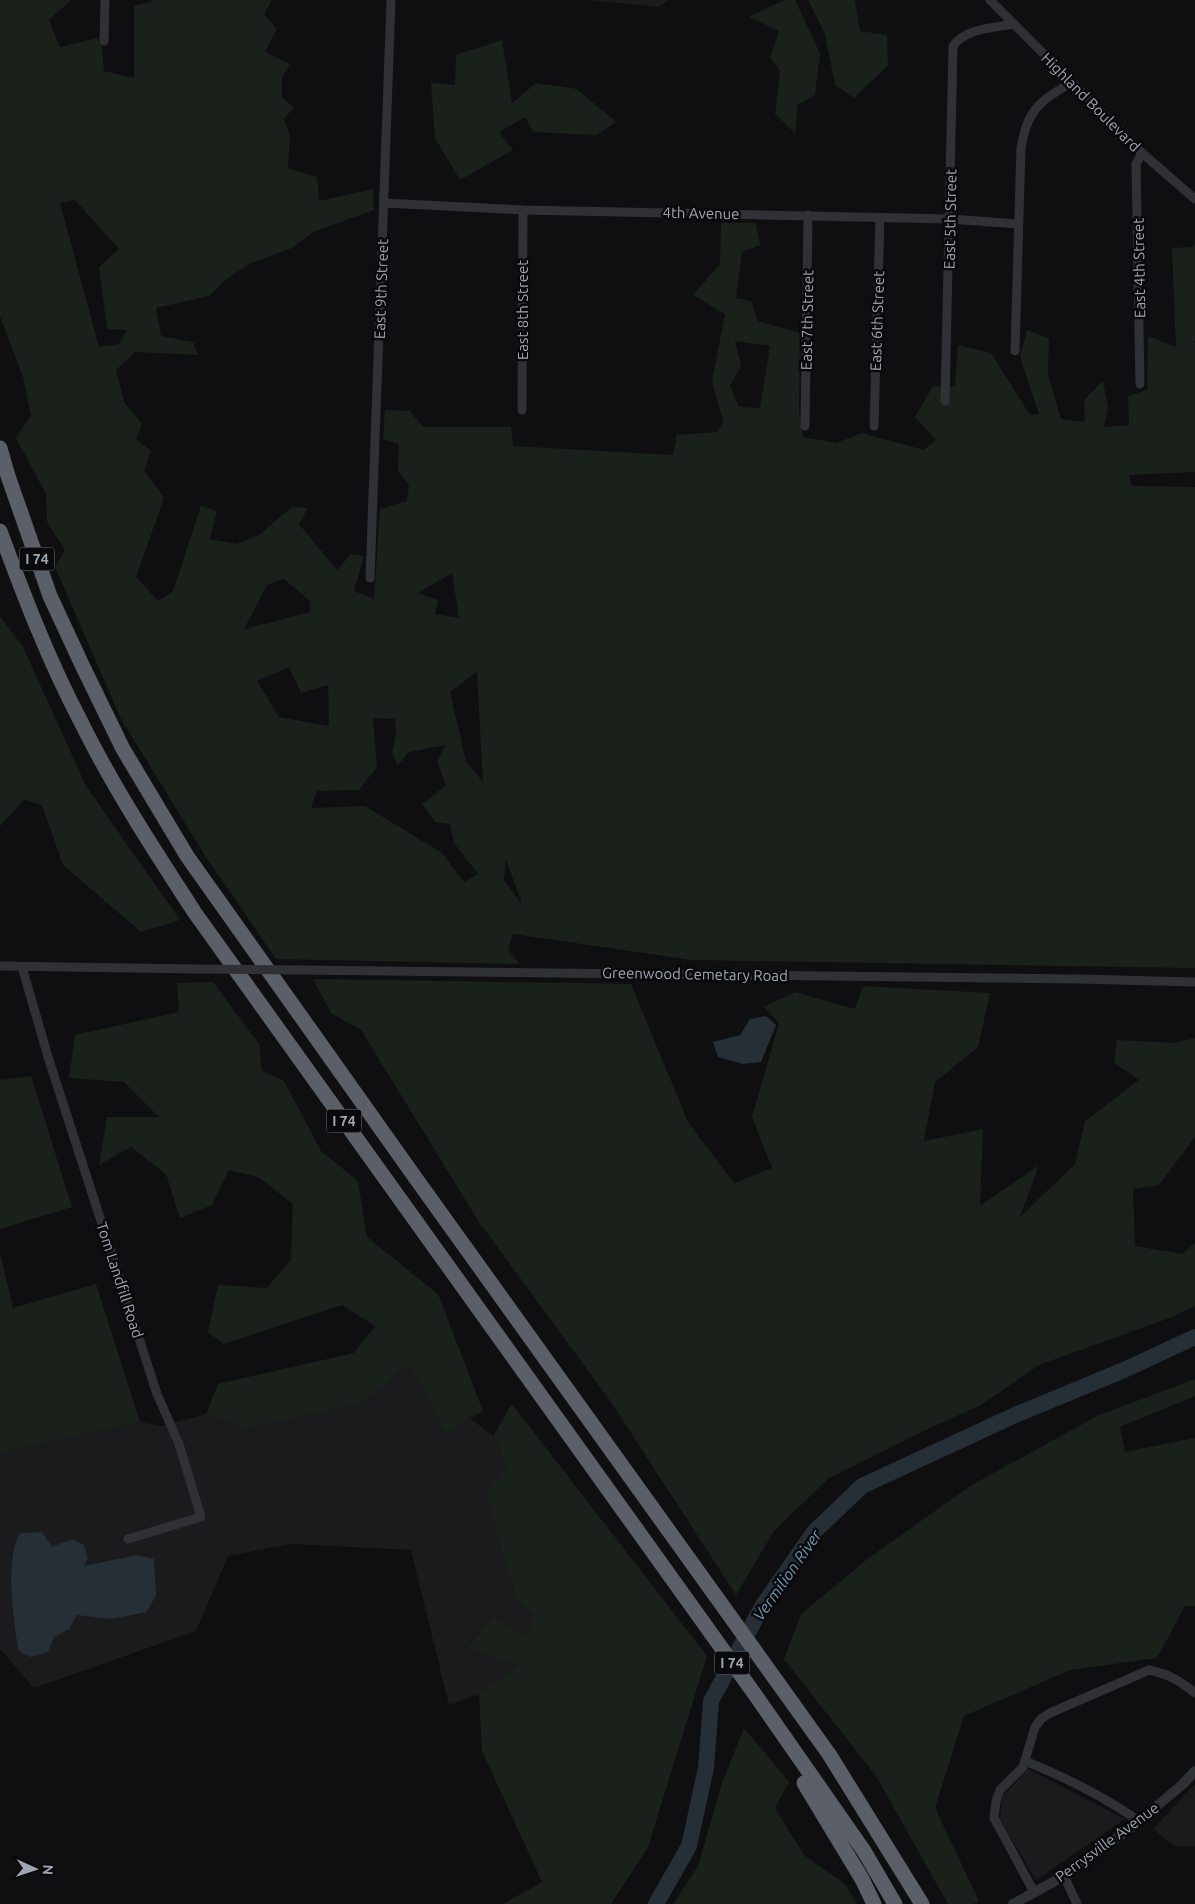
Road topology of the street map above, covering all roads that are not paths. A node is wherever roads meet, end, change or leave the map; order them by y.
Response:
1 (105, 0) edge
2 (391, 0) edge
3 (990, 0) edge
4 (1014, 24) junction
5 (104, 41) dead end
6 (1072, 82) junction
7 (1142, 153) junction
8 (1195, 199) edge
9 (384, 203) junction
10 (523, 210) junction
11 (808, 215) junction
12 (880, 217) junction
13 (950, 218) junction
14 (1018, 224) junction
15 (1015, 351) dead end
16 (1140, 384) dead end
17 (945, 401) dead end
18 (522, 410) dead end
19 (805, 426) dead end
20 (874, 426) dead end
21 (0, 448) edge
22 (0, 531) edge
23 (370, 578) dead end
24 (0, 966) edge
25 (22, 967) junction
26 (1195, 982) edge
27 (128, 1539) dead end
28 (1195, 1693) edge
29 (830, 1754) junction
30 (1024, 1761) junction
31 (1195, 1771) edge
32 (808, 1780) junction
33 (1140, 1821) junction
34 (1064, 1876) junction
35 (1034, 1892) junction
36 (874, 1904) edge
37 (895, 1904) edge
38 (922, 1904) edge
39 (932, 1904) edge
40 (1013, 1904) edge
41 (1076, 1904) edge

1 - 5 street
2 - 9 street, East 9th Street
3 - 4 street, Highland Boulevard
4 - 6 street, Highland Boulevard
4 - 13 street, East 5th Street
6 - 7 street, Highland Boulevard
6 - 14 street
7 - 8 street, Highland Boulevard
7 - 16 street, East 4th Street
9 - 10 street, 4th Avenue
9 - 23 street, East 9th Street
10 - 11 street, 4th Avenue
10 - 18 street, East 8th Street
11 - 12 street, 4th Avenue
11 - 19 street, East 7th Street
12 - 13 street, 4th Avenue
12 - 20 street, East 6th Street
13 - 14 street, 4th Avenue
13 - 17 street, East 5th Street
14 - 15 street
21 - 29 highway, I 74
22 - 32 highway, I 74
24 - 25 street, Greenwood Cemetary Road
25 - 26 street, Greenwood Cemetary Road, bridge
25 - 27 street, Tom Landfill Road
28 - 30 street
29 - 38 highway, I 74
29 - 39 highway
30 - 33 street
30 - 35 street
31 - 33 street, Perrysville Avenue
32 - 36 highway
32 - 37 highway, I 74
33 - 34 street, Perrysville Avenue
34 - 35 street, Perrysville Avenue
34 - 41 street
35 - 40 street, Perrysville Avenue

